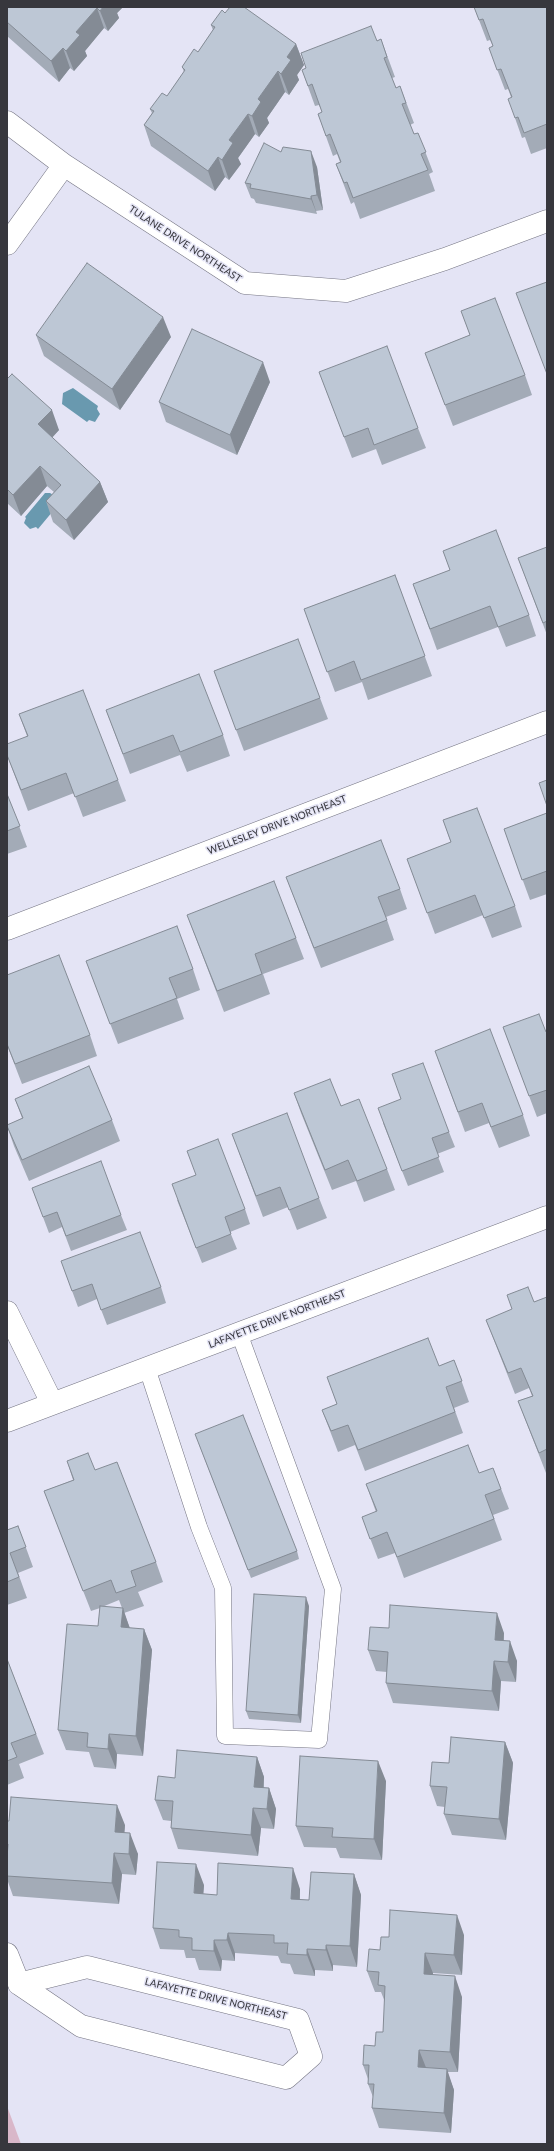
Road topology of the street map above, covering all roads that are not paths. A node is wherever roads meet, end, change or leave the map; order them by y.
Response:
1 (7, 122) edge
2 (64, 165) junction
3 (547, 220) edge
4 (7, 244) edge
5 (547, 722) edge
6 (7, 929) edge
7 (547, 1217) edge
8 (7, 1312) edge
9 (239, 1333) junction
10 (147, 1368) junction
11 (52, 1403) junction
12 (7, 1421) edge
13 (7, 1954) edge
14 (19, 1984) junction

1 - 2 street, TULANE DRIVE NORTHEAST
2 - 3 street, TULANE DRIVE NORTHEAST
2 - 4 street
5 - 6 street, WELLESLEY DRIVE NORTHEAST
7 - 9 street, LAFAYETTE DRIVE NORTHEAST
8 - 11 street
9 - 10 street, LAFAYETTE DRIVE NORTHEAST
9 - 10 lane
10 - 11 street, LAFAYETTE DRIVE NORTHEAST
11 - 12 street, LAFAYETTE DRIVE NORTHEAST
13 - 14 street
14 - 14 street, LAFAYETTE DRIVE NORTHEAST

